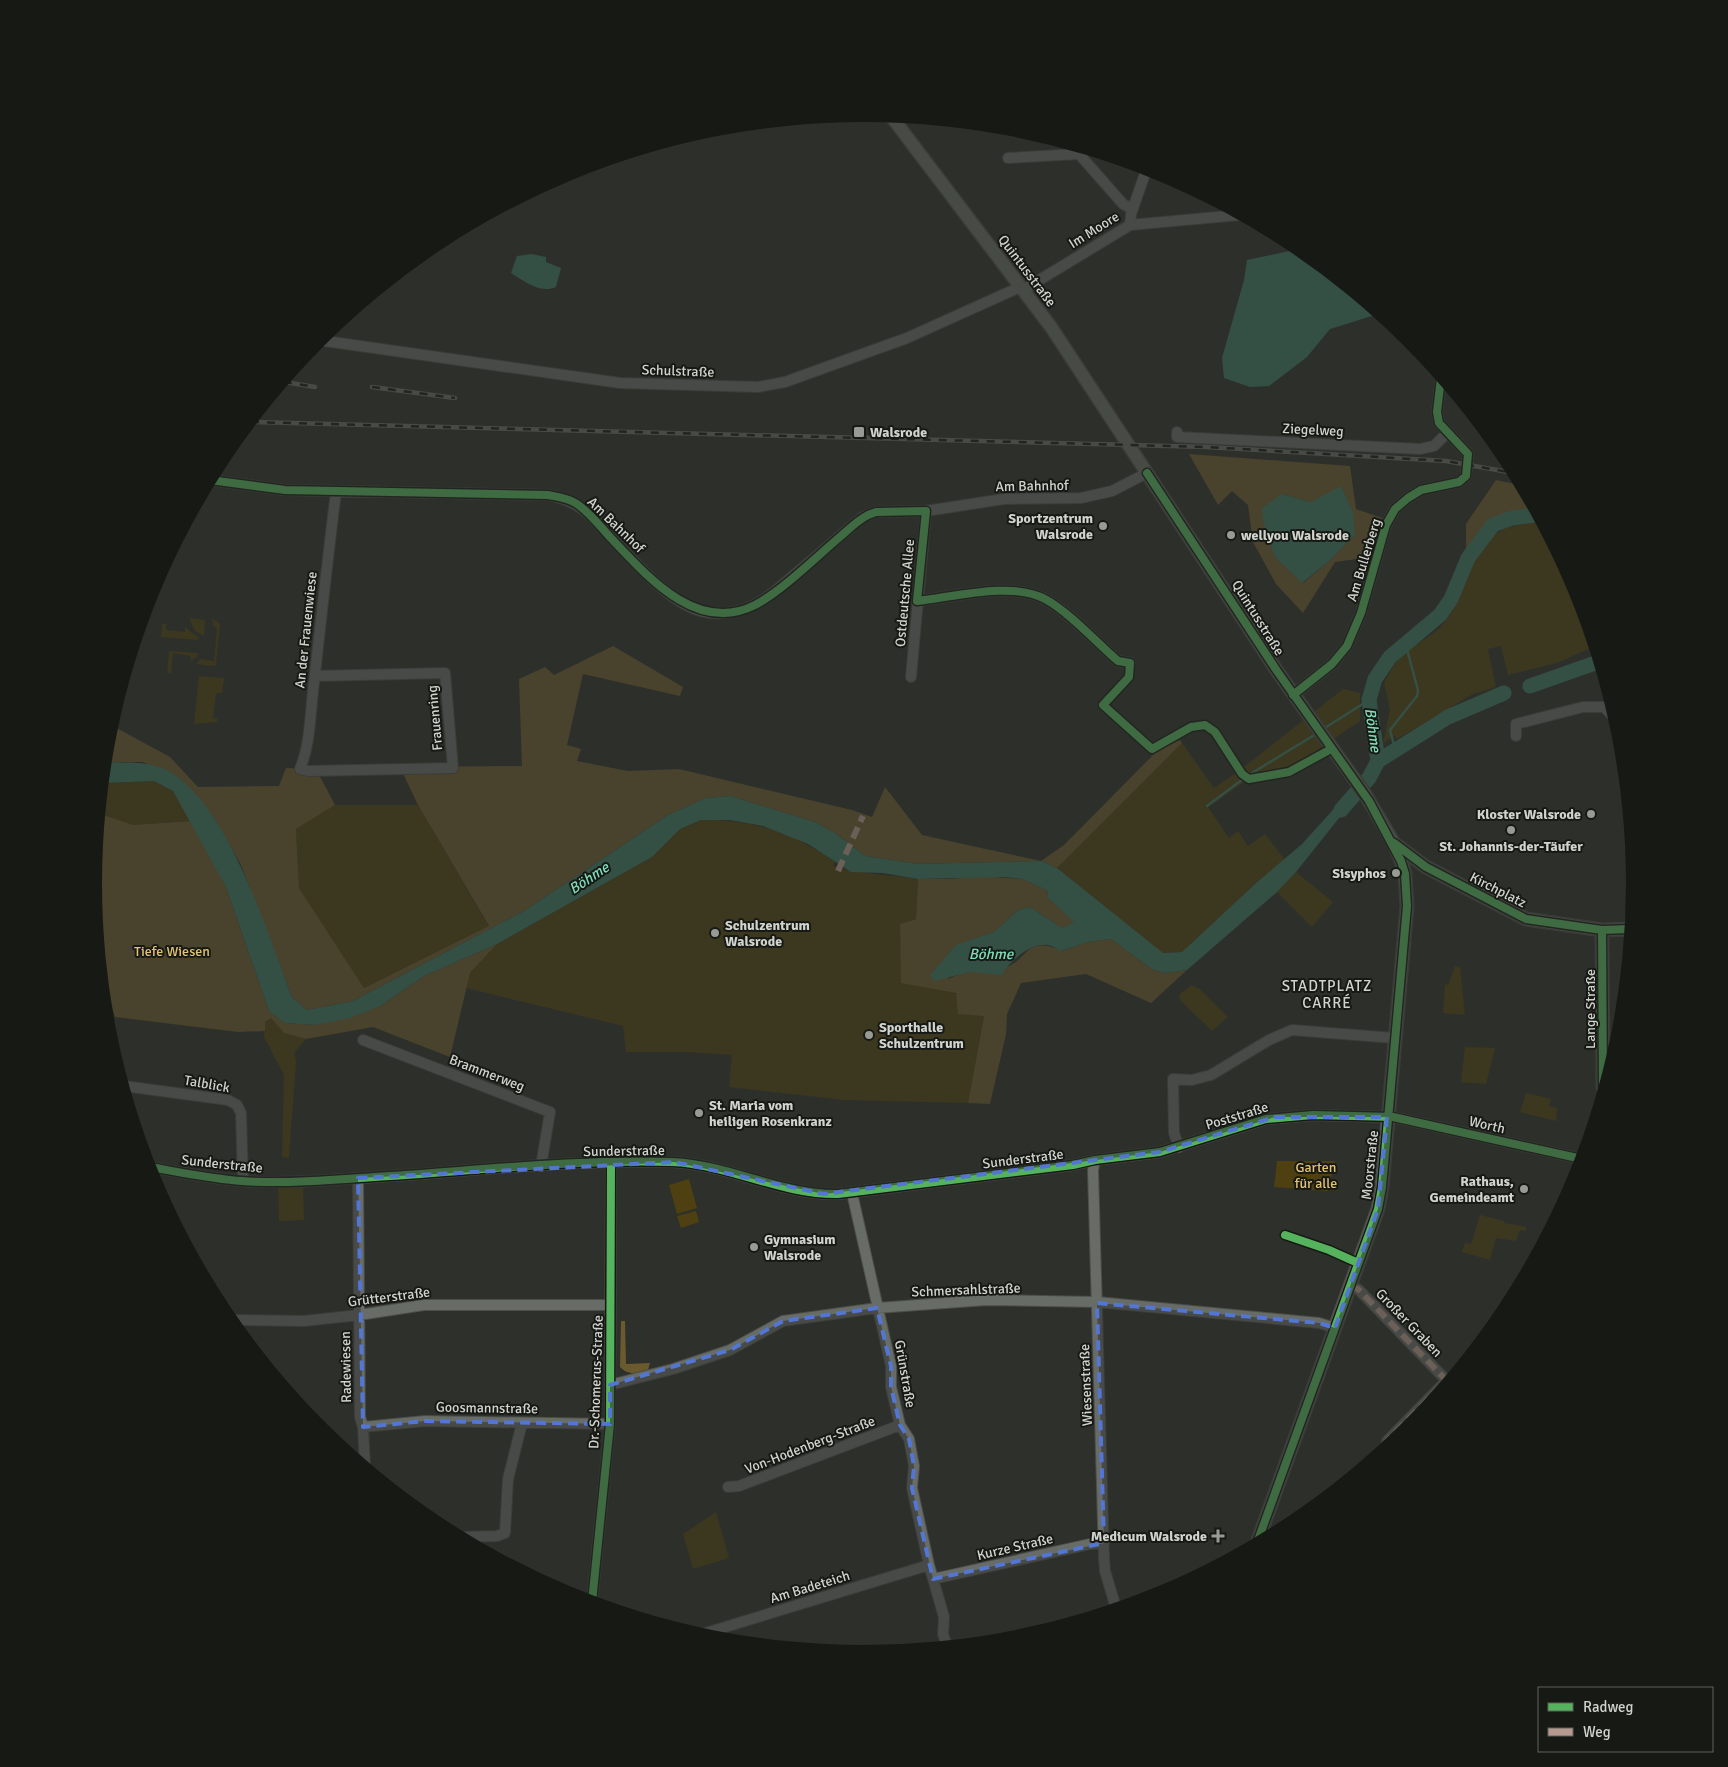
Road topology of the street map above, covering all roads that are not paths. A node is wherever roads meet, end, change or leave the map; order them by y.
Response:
1 (897, 123) edge
2 (1008, 158) dead end
3 (1144, 176) edge
4 (1132, 209) junction
5 (1229, 216) edge
6 (1130, 225) junction
7 (1022, 288) junction
8 (330, 342) edge
9 (1440, 385) edge
10 (1177, 432) dead end
11 (1447, 433) junction
12 (1147, 473) junction
13 (218, 481) edge
14 (336, 492) junction
15 (926, 511) junction
16 (917, 601) junction
17 (1130, 663) dead end
18 (315, 676) junction
19 (911, 677) dead end
20 (1294, 696) junction
21 (1605, 708) edge
22 (1516, 736) dead end
23 (300, 770) joint
24 (1394, 843) junction
25 (1421, 865) junction
26 (1403, 867) junction
27 (1624, 929) edge
28 (1602, 930) junction
29 (1394, 1038) junction
30 (363, 1040) dead end
31 (1603, 1068) edge
32 (130, 1087) edge
33 (1387, 1117) junction
34 (1179, 1147) junction
35 (1575, 1156) edge
36 (1095, 1160) junction
37 (611, 1162) junction
38 (541, 1166) junction
39 (158, 1168) edge
40 (358, 1178) junction
41 (244, 1181) junction
42 (852, 1193) junction
43 (1350, 1286) junction
44 (1097, 1302) junction
45 (610, 1305) junction
46 (877, 1308) junction
47 (359, 1316) junction
48 (241, 1320) edge
49 (1335, 1328) junction
50 (1444, 1378) edge
51 (610, 1386) junction
52 (522, 1423) junction
53 (610, 1424) junction
54 (900, 1425) junction
55 (363, 1427) junction
56 (365, 1458) edge
57 (728, 1487) dead end
58 (1260, 1534) edge
59 (473, 1537) edge
60 (1104, 1543) junction
61 (929, 1565) junction
62 (933, 1579) junction
63 (593, 1595) edge
64 (1114, 1603) edge
65 (715, 1630) edge
66 (945, 1640) edge

1 - 7 main road, Quintusstraße
2 - 4 street
3 - 4 street, Im Moore
4 - 6 street, Im Moore
5 - 6 street
6 - 7 street, Im Moore
7 - 8 street, Schulstraße
7 - 12 main road, Quintusstraße
9 - 11 street, Am Bullerberg
10 - 11 street, Ziegelweg
11 - 20 street, Am Bullerberg
12 - 15 street, Am Bahnhof
12 - 20 main road, Quintusstraße
13 - 14 street, Am Bahnhof
14 - 15 street, Am Bahnhof
14 - 18 street, An der Frauenwiese
15 - 16 street, Ostdeutsche Allee
16 - 17 street
16 - 19 street, Ostdeutsche Allee
18 - 23 street, An der Frauenwiese
18 - 23 street, Frauenring
20 - 24 main road, Quintusstraße
21 - 22 street
24 - 25 main road, Kirchplatz
24 - 26 main road, Moorstraße
25 - 26 main road
25 - 28 main road, Kirchplatz
26 - 29 main road, Moorstraße
27 - 28 main road, Kirchplatz
28 - 31 main road, Lange Straße
29 - 33 main road, Moorstraße
29 - 34 street
30 - 38 street, Brammerweg
32 - 41 street, Talblick
33 - 34 street, Poststraße
33 - 35 street, Worth
33 - 43 main road, Moorstraße
34 - 36 street, Poststraße
36 - 42 street, Sunderstraße
36 - 44 street, Wiesenstraße
37 - 38 street, Sunderstraße
37 - 42 street, Sunderstraße
37 - 45 street, Dr.-Schomerus-Straße
38 - 40 street, Sunderstraße
39 - 41 street, Sunderstraße
40 - 41 street, Sunderstraße
40 - 47 street, Radewiesen
42 - 46 street, Grünstraße
43 - 49 main road, Moorstraße
43 - 50 street, Großer Graben
44 - 46 street, Schmersahlstraße
44 - 49 street, Schmersahlstraße
44 - 60 street, Wiesenstraße
45 - 47 street, Grütterstraße
45 - 51 street, Dr.-Schomerus-Straße
46 - 51 street, Schmersahlstraße
46 - 54 street, Grünstraße
47 - 48 street, Grütterstraße
47 - 55 street, Radewiesen
49 - 58 main road, Moorstraße
51 - 53 street, Dr.-Schomerus-Straße
52 - 53 street, Goosmannstraße
52 - 55 street, Goosmannstraße
52 - 59 street
53 - 63 street, Dr.-Schomerus-Straße
54 - 57 street, Von-Hodenberg-Straße
54 - 61 street, Grünstraße
55 - 56 street, Radewiesen
60 - 62 street, Kurze Straße
60 - 64 street, Wiesenstraße
61 - 62 street, Grünstraße
61 - 65 street, Am Badeteich
62 - 66 street, Grünstraße

